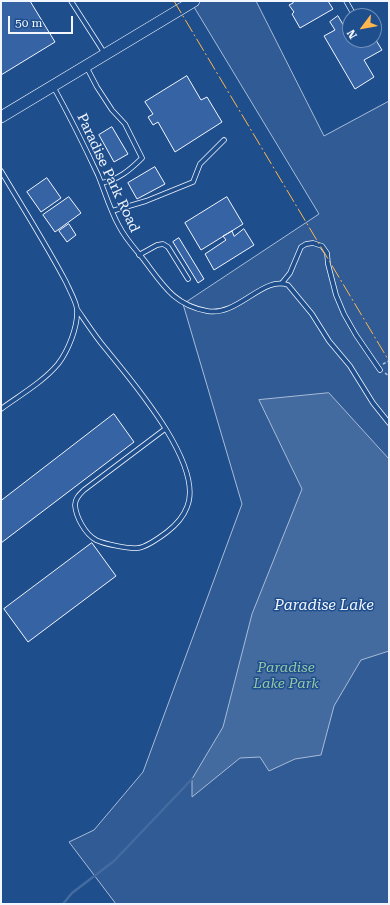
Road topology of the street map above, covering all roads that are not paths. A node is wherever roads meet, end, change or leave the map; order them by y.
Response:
1 (71, 1) edge
2 (194, 1) edge
3 (105, 54) junction
4 (86, 66) junction
5 (53, 86) junction
6 (1, 117) edge
7 (224, 140) dead end
8 (1, 171) edge
9 (101, 183) junction
10 (112, 211) junction
11 (139, 255) junction
12 (188, 279) dead end
13 (282, 283) junction
14 (78, 309) junction
15 (380, 370) dead end
16 (1, 410) edge
17 (389, 424) edge
18 (165, 430) junction

1 - 3 lane
2 - 3 street
3 - 4 street
4 - 5 street
4 - 9 lane
5 - 6 street
5 - 9 lane, Paradise Park Road
7 - 10 lane
8 - 14 lane
9 - 10 lane, Paradise Park Road
10 - 11 lane, Paradise Park Road
11 - 12 lane
11 - 13 lane, Paradise Park Road
13 - 15 lane
13 - 17 lane
14 - 16 lane
14 - 18 lane
18 - 18 lane

